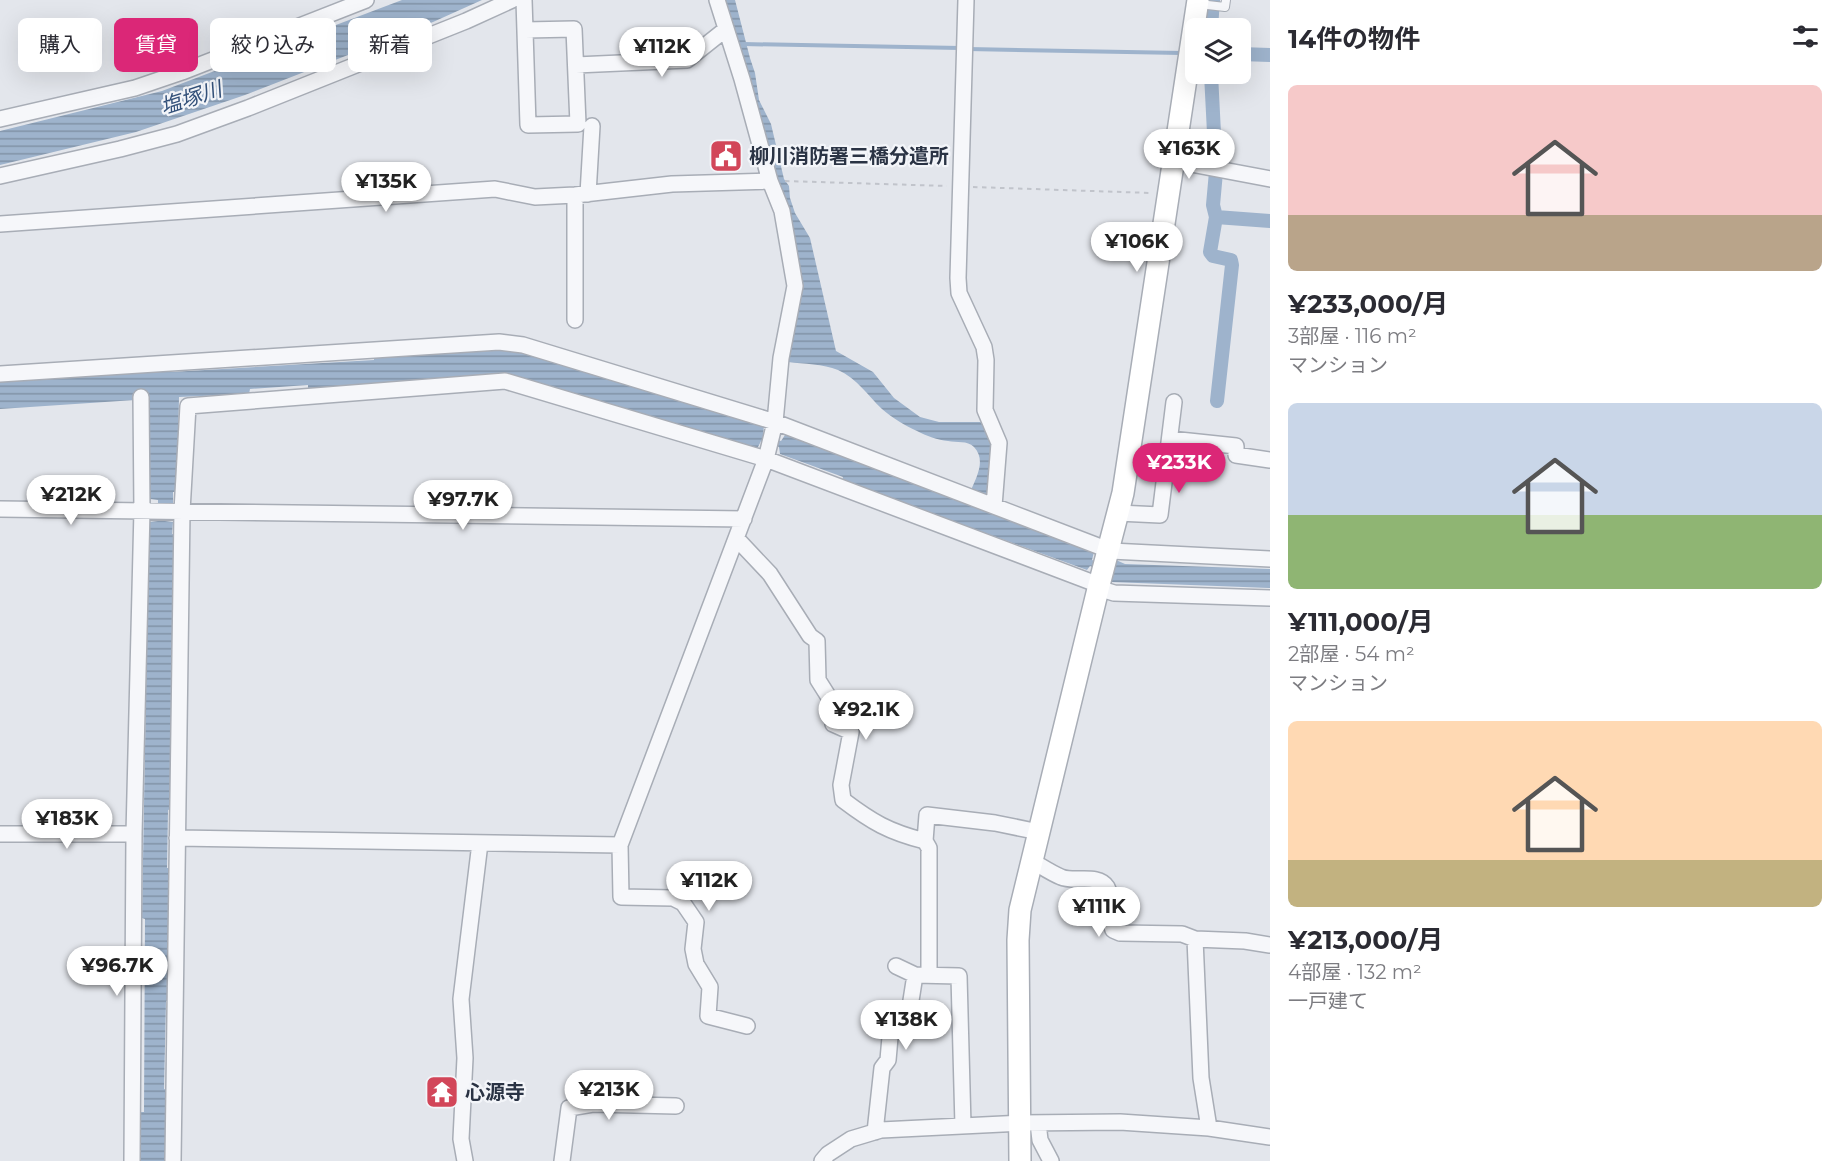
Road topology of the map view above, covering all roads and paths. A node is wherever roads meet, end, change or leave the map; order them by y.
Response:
1 (366, 0) edge
2 (512, 0) edge
3 (524, 0) edge
4 (717, 0) edge
5 (966, 0) edge
6 (1226, 0) edge
7 (1204, 4) edge
8 (726, 29) junction
9 (525, 30) junction
10 (576, 66) junction
11 (0, 119) edge
12 (592, 126) dead end
13 (1175, 161) junction
14 (0, 176) edge
15 (1270, 179) edge
16 (770, 181) junction
17 (960, 186) junction
18 (1169, 193) junction
19 (582, 194) junction
20 (0, 224) edge
21 (575, 320) dead end
22 (0, 374) edge
23 (141, 397) dead end
24 (1174, 402) dead end
25 (775, 422) junction
26 (1170, 439) junction
27 (766, 459) junction
28 (1270, 460) edge
29 (994, 506) junction
30 (0, 509) edge
31 (142, 510) junction
32 (182, 511) junction
33 (1118, 513) junction
34 (744, 519) junction
35 (737, 538) junction
36 (1108, 551) junction
37 (1270, 559) edge
38 (1100, 583) junction
39 (1270, 598) edge
40 (1039, 832) junction
41 (0, 834) edge
42 (134, 834) junction
43 (177, 838) junction
44 (925, 841) junction
45 (480, 843) junction
46 (620, 845) junction
47 (1032, 861) junction
48 (1195, 939) junction
49 (1270, 945) edge
50 (896, 966) dead end
51 (922, 975) junction
52 (747, 1026) dead end
53 (427, 1101) dead end
54 (462, 1106) junction
55 (676, 1106) dead end
56 (1029, 1123) junction
57 (963, 1126) junction
58 (1209, 1128) junction
59 (875, 1132) junction
60 (1270, 1137) edge
61 (132, 1161) edge
62 (173, 1161) edge
63 (465, 1161) edge
64 (562, 1161) edge
65 (822, 1161) edge
66 (1020, 1161) edge
67 (1051, 1161) edge

1 - 11 street
2 - 14 street
3 - 9 street
4 - 8 street
5 - 17 street
6 - 7 lane
7 - 13 street
8 - 10 street
8 - 16 street
9 - 10 street
9 - 10 street
12 - 19 street
13 - 15 street
13 - 18 street
16 - 17 path
16 - 19 street
16 - 25 street
17 - 18 path
17 - 29 street
18 - 33 street
19 - 20 street
19 - 21 street
22 - 25 street
23 - 31 street
24 - 26 street
25 - 27 street
25 - 29 street
26 - 28 street
26 - 33 street
27 - 32 street
27 - 34 street
27 - 38 street
29 - 36 street
30 - 31 street
31 - 32 street
31 - 42 street
32 - 34 street
32 - 43 street
33 - 36 street
34 - 35 street
35 - 44 street
35 - 46 street
36 - 37 street
36 - 38 street
38 - 39 street
38 - 40 street
40 - 44 street
40 - 47 street
41 - 42 street
42 - 61 street
43 - 45 street
43 - 62 street
44 - 51 street
45 - 46 street
45 - 54 street
46 - 52 street
47 - 48 street
47 - 56 street
48 - 49 street
48 - 58 street
50 - 51 street
51 - 57 street
51 - 59 street
53 - 54 path
54 - 63 street
55 - 64 street
56 - 57 street
56 - 58 street
56 - 66 street
56 - 67 street
57 - 59 street
58 - 60 street
59 - 65 street

